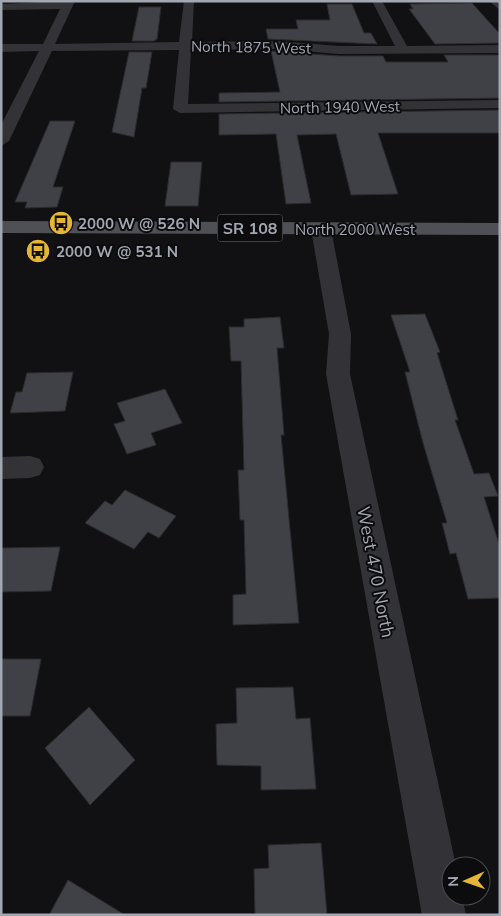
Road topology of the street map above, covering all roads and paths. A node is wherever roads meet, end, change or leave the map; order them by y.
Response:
1 (189, 1) edge
2 (377, 1) edge
3 (494, 1) edge
4 (69, 4) edge
5 (1, 7) edge
6 (500, 7) edge
7 (185, 46) junction
8 (1, 48) edge
9 (46, 48) junction
10 (500, 49) edge
11 (403, 50) junction
12 (500, 104) edge
13 (1, 141) edge
14 (1, 226) edge
15 (321, 229) junction
16 (500, 229) edge
17 (30, 467) dead end
18 (1, 468) edge
19 (444, 915) edge

1 - 7 street
2 - 11 street
3 - 6 street
4 - 5 street
4 - 9 street
7 - 9 street, North 1875 West
7 - 11 street, North 1875 West
7 - 12 street, North 1940 West
8 - 9 street, North 1875 West
9 - 13 street
10 - 11 street, North 1875 West
14 - 15 main road, North 2000 West / SR 108
15 - 16 main road, North 2000 West / SR 108
15 - 19 street, West 470 North
17 - 18 street

